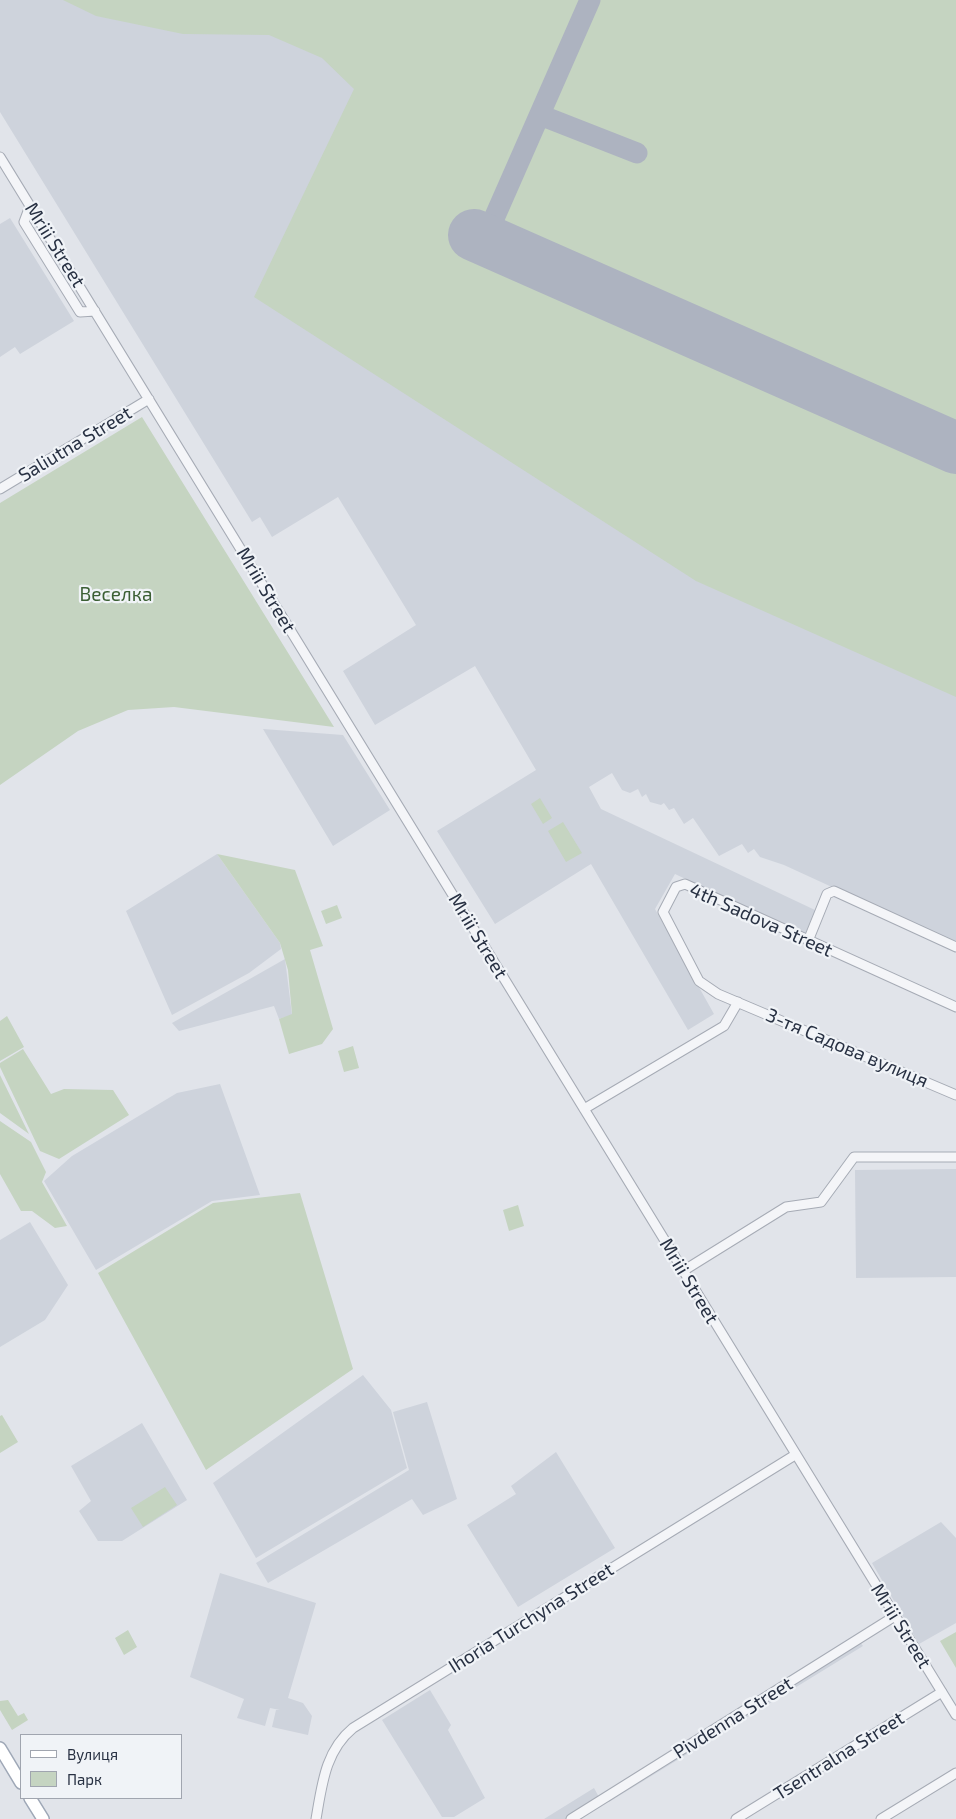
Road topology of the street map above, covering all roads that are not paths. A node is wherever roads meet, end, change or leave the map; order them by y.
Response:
1 (0, 157) edge
2 (30, 206) junction
3 (95, 311) junction
4 (149, 399) junction
5 (0, 489) edge
6 (808, 941) junction
7 (956, 947) edge
8 (738, 1002) junction
9 (956, 1007) edge
10 (956, 1095) edge
11 (584, 1109) junction
12 (956, 1157) edge
13 (683, 1272) junction
14 (795, 1454) junction
15 (895, 1616) junction
16 (942, 1692) junction
17 (956, 1715) edge
18 (0, 1748) edge
19 (956, 1773) edge
20 (20, 1781) edge
21 (31, 1799) edge
22 (43, 1819) edge
23 (316, 1819) edge
24 (571, 1819) edge
25 (736, 1819) edge
26 (881, 1819) edge

1 - 2 street, Mriii Street
2 - 3 street, Mriii Street
2 - 3 street
3 - 4 street, Mriii Street
4 - 5 street, Saliutna Street
4 - 11 street, Mriii Street
6 - 7 street
6 - 8 street, 4th Sadova Street
6 - 9 street, 4th Sadova Street
8 - 10 street, 3-тя Садова вулиця
8 - 11 street
11 - 13 street, Mriii Street
12 - 13 street
13 - 14 street, Mriii Street
14 - 15 street, Mriii Street
14 - 23 street, Ihoria Turchyna Street
15 - 16 street, Mriii Street
15 - 24 street, Pivdenna Street
16 - 17 street, Mriii Street
16 - 25 street, Tsentralna Street
18 - 20 main road
19 - 26 street
21 - 22 main road

